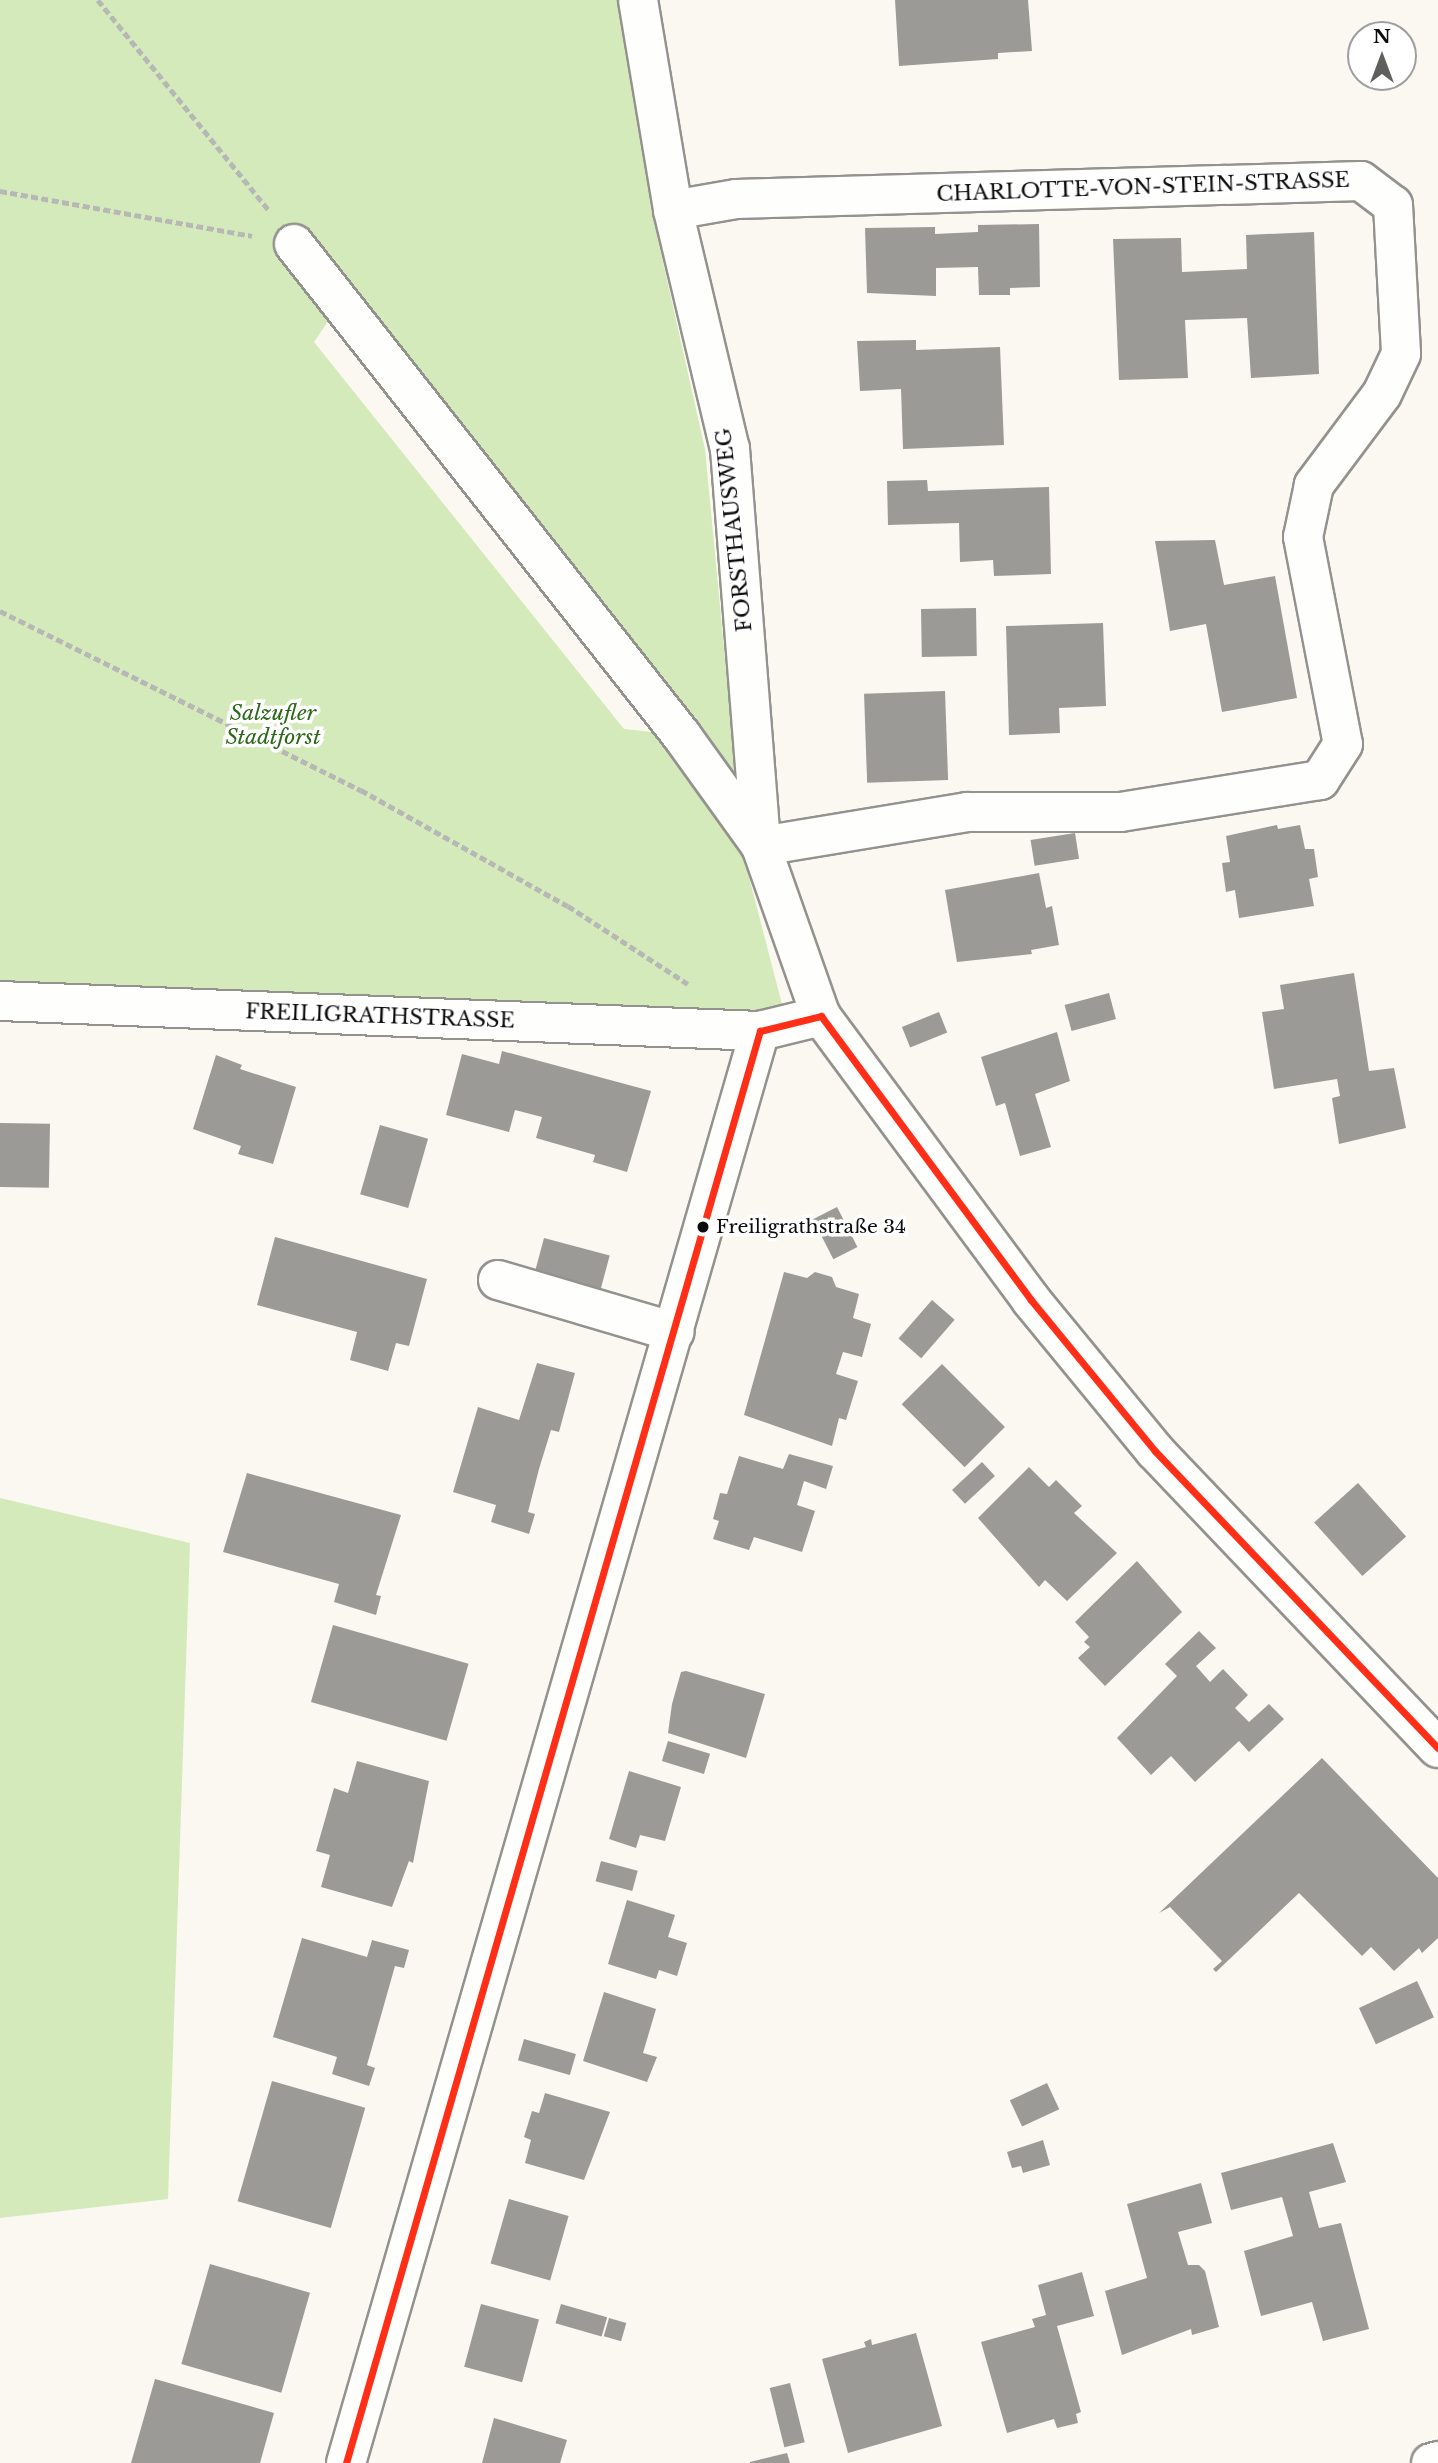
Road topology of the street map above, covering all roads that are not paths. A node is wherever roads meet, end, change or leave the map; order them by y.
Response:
1 (638, 0) edge
2 (673, 210) junction
3 (294, 244) road end
4 (761, 846) junction
5 (0, 1001) edge
6 (821, 1016) junction
7 (760, 1031) junction
8 (498, 1280) dead end
9 (675, 1332) junction
10 (1438, 1748) edge
11 (1438, 2461) edge
12 (346, 2463) edge
13 (1431, 2463) edge

1 - 2 street, FORSTHAUSWEG
2 - 4 street, FORSTHAUSWEG
2 - 4 street, CHARLOTTE-VON-STEIN-STRASSE
3 - 4 street
4 - 6 street, FORSTHAUSWEG
5 - 7 street, FREILIGRATHSTRASSE
6 - 7 street, FREILIGRATHSTRASSE
6 - 10 street, FORSTHAUSWEG
7 - 9 street
8 - 9 street
9 - 12 street
11 - 13 street

